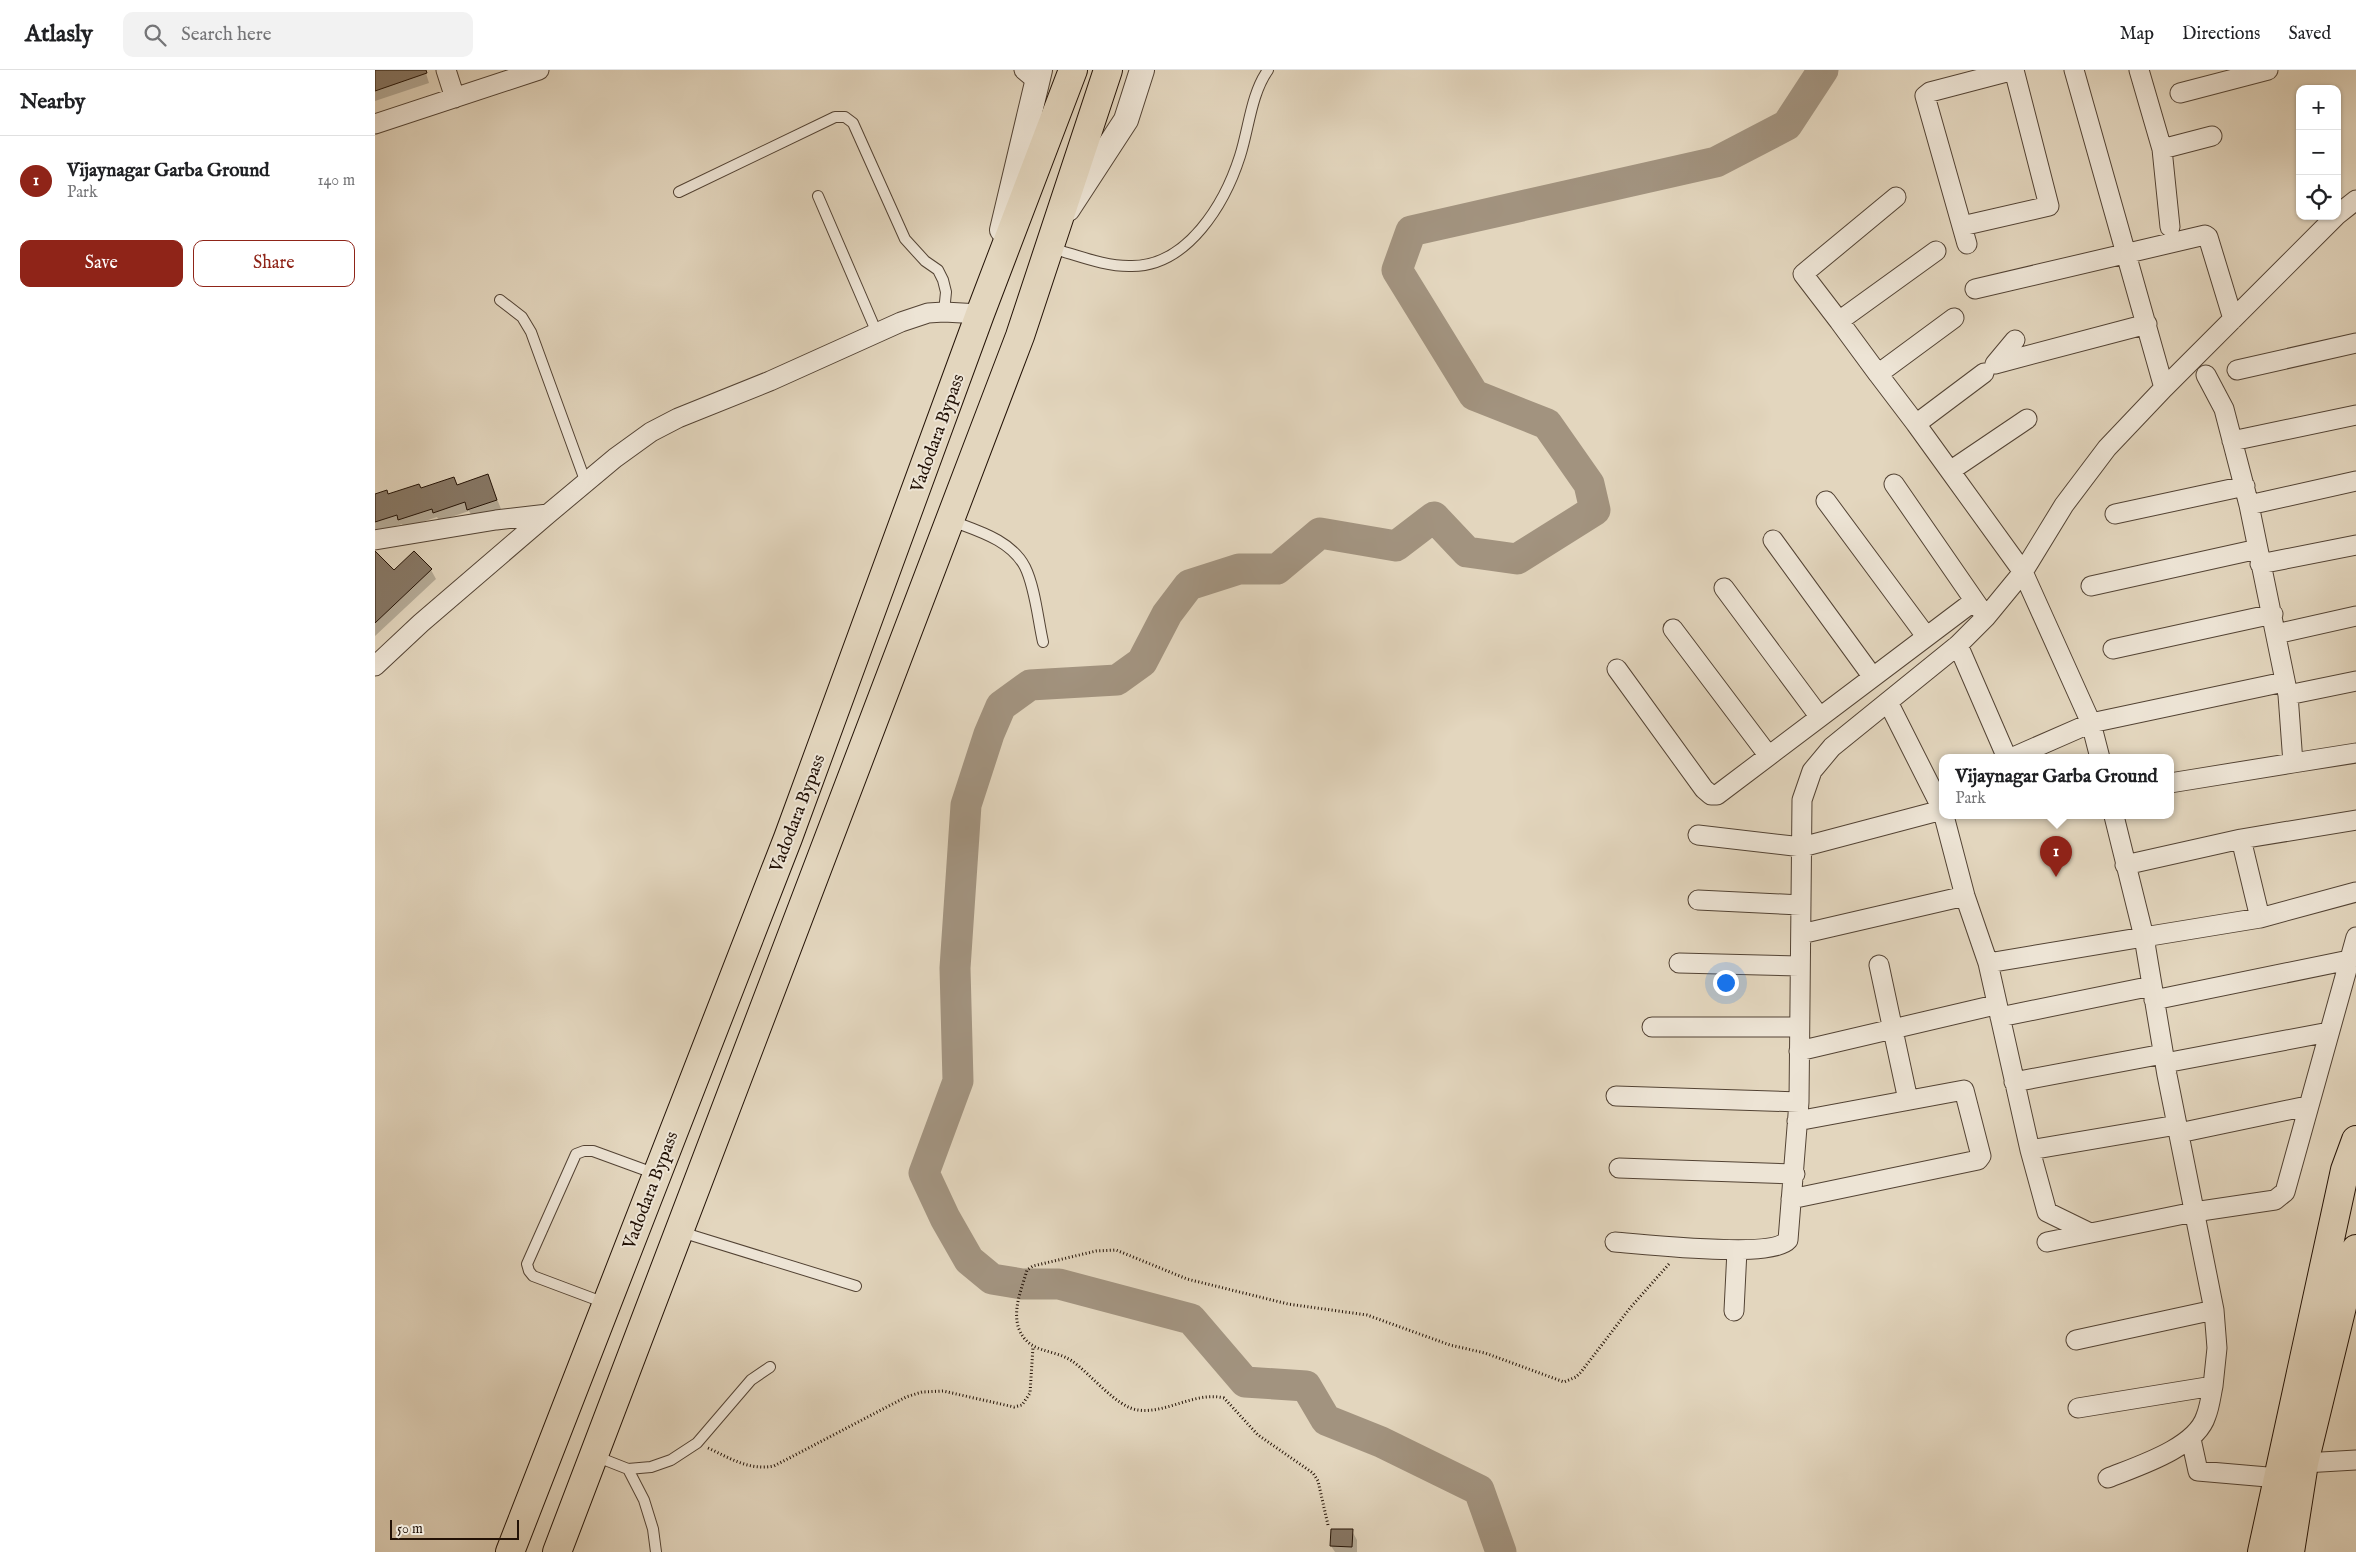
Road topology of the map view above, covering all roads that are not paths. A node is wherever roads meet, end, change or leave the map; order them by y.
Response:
1 (446, 70) edge
2 (539, 70) edge
3 (1073, 70) edge
4 (1109, 70) edge
5 (1142, 70) edge
6 (1269, 70) edge
7 (2074, 70) edge
8 (2139, 70) edge
9 (2268, 70) edge
10 (2006, 71) edge
11 (1034, 72) edge
12 (2179, 93) dead end
13 (455, 98) junction
14 (375, 124) edge
15 (2212, 136) dead end
16 (2162, 149) junction
17 (679, 192) dead end
18 (819, 196) dead end
19 (1896, 196) dead end
20 (2356, 200) edge
21 (2341, 213) edge
22 (2333, 220) edge
23 (1962, 226) junction
24 (2170, 227) dead end
25 (1053, 237) junction
26 (1967, 244) dead end
27 (1936, 251) dead end
28 (2125, 252) junction
29 (1975, 289) dead end
30 (500, 300) dead end
31 (983, 307) junction
32 (944, 312) junction
33 (1954, 318) dead end
34 (2233, 319) junction
35 (1839, 321) junction
36 (2147, 324) junction
37 (877, 333) junction
38 (2015, 340) dead end
39 (2356, 342) edge
40 (2237, 370) dead end
41 (1984, 372) dead end
42 (1878, 374) junction
43 (2206, 375) dead end
44 (2164, 388) junction
45 (2356, 415) edge
46 (2027, 419) dead end
47 (1916, 424) junction
48 (2232, 441) junction
49 (1950, 471) junction
50 (2356, 481) edge
51 (586, 483) junction
52 (1894, 484) dead end
53 (2245, 486) junction
54 (1827, 501) dead end
55 (2249, 505) junction
56 (548, 514) junction
57 (2115, 514) dead end
58 (951, 520) junction
59 (375, 540) edge
60 (1773, 540) dead end
61 (2356, 545) edge
62 (2259, 556) junction
63 (2023, 572) junction
64 (2091, 586) dead end
65 (1724, 588) dead end
66 (1974, 601) junction
67 (2273, 614) junction
68 (2356, 616) edge
69 (1986, 617) junction
70 (1673, 629) dead end
71 (2276, 634) junction
72 (1926, 636) junction
73 (1043, 642) dead end
74 (1958, 646) junction
75 (2113, 648) dead end
76 (375, 666) edge
77 (1617, 669) dead end
78 (1872, 676) junction
79 (2356, 682) edge
80 (2286, 689) junction
81 (1888, 702) junction
82 (1819, 716) junction
83 (2091, 723) junction
84 (2005, 754) edge
85 (2020, 754) edge
86 (2099, 754) edge
87 (2356, 754) edge
88 (1768, 755) junction
89 (2293, 764) junction
90 (2174, 782) edge
91 (1939, 801) edge
92 (1939, 814) edge
93 (1946, 819) edge
94 (2115, 819) edge
95 (2356, 820) edge
96 (1698, 836) dead end
97 (2241, 839) junction
98 (1802, 847) junction
99 (2125, 865) junction
100 (2356, 892) edge
101 (1965, 896) junction
102 (1698, 900) dead end
103 (1801, 905) junction
104 (2260, 918) junction
105 (1801, 934) junction
106 (2144, 936) junction
107 (2356, 937) edge
108 (2349, 960) junction
109 (1679, 963) dead end
110 (1987, 963) junction
111 (1879, 965) dead end
112 (1799, 966) junction
113 (2153, 993) junction
114 (1998, 1011) junction
115 (1799, 1027) junction
116 (1652, 1028) dead end
117 (1893, 1030) junction
118 (2329, 1032) junction
119 (1799, 1051) junction
120 (2164, 1058) junction
121 (2014, 1082) junction
122 (1616, 1096) dead end
123 (1907, 1100) junction
124 (1799, 1102) junction
125 (2307, 1106) junction
126 (1797, 1121) junction
127 (2178, 1129) junction
128 (2356, 1140) edge
129 (2030, 1150) junction
130 (1619, 1168) dead end
131 (656, 1174) junction
132 (1795, 1174) junction
133 (1791, 1199) junction
134 (2194, 1212) junction
135 (680, 1232) junction
136 (2090, 1233) junction
137 (1615, 1242) dead end
138 (2047, 1242) dead end
139 (2356, 1249) edge
140 (1737, 1250) junction
141 (856, 1286) dead end
142 (606, 1303) junction
143 (2214, 1310) junction
144 (1734, 1311) dead end
145 (2077, 1340) dead end
146 (770, 1366) dead end
147 (2213, 1386) junction
148 (2078, 1408) dead end
149 (2191, 1439) junction
150 (595, 1456) junction
151 (2356, 1460) edge
152 (2304, 1463) junction
153 (628, 1469) junction
154 (2108, 1478) dead end
155 (2279, 1478) junction
156 (510, 1552) edge
157 (557, 1552) edge
158 (656, 1552) edge
159 (2262, 1552) edge
160 (2290, 1552) edge

1 - 13 street
2 - 13 street
3 - 31 main road, Vadodara Bypass
4 - 25 main road
5 - 25 street
6 - 25 lane
7 - 28 street
8 - 16 street
9 - 12 street
10 - 23 street
10 - 23 street
11 - 31 street
13 - 14 street
15 - 16 street
16 - 24 street
17 - 32 lane
18 - 37 lane
19 - 35 street
20 - 21 street
22 - 34 street
23 - 26 street
25 - 58 main road
27 - 35 street
28 - 29 street
28 - 34 street
28 - 36 street
30 - 51 lane
31 - 32 street
31 - 131 main road, Vadodara Bypass
32 - 37 street
33 - 42 street
34 - 44 street
35 - 42 street
36 - 38 street
36 - 44 street
37 - 51 street
39 - 40 street
41 - 47 street
42 - 47 street
43 - 48 street
44 - 63 street
45 - 48 street
46 - 49 street
47 - 49 street
48 - 53 street
49 - 63 street
50 - 55 street
51 - 56 street
52 - 66 street
53 - 55 street
53 - 57 street
54 - 72 street
55 - 62 street
56 - 59 street
56 - 76 street
58 - 73 lane
58 - 135 main road
60 - 78 street
61 - 62 street
62 - 64 street
62 - 67 street
63 - 69 street
63 - 83 street
65 - 82 street
66 - 69 street
66 - 72 street
67 - 71 street
67 - 75 street
68 - 71 street
69 - 74 street
70 - 88 street
71 - 80 street
72 - 78 street
74 - 81 street
74 - 84 street
77 - 88 street
78 - 82 street
79 - 80 street
80 - 83 street
80 - 89 street
81 - 91 street
81 - 98 street
82 - 88 street
83 - 85 street
83 - 86 street
87 - 89 street
89 - 90 street
92 - 98 street
93 - 101 street
94 - 99 street
95 - 97 street
96 - 98 street
97 - 99 street
97 - 104 street
98 - 103 street
99 - 106 street
100 - 104 street
101 - 105 street
101 - 110 street
102 - 103 street
103 - 105 street
104 - 106 street
105 - 112 street
106 - 110 street
106 - 113 street
107 - 108 street
108 - 113 street
108 - 118 street
109 - 112 street
110 - 114 street
111 - 117 street
112 - 115 street
113 - 114 street
113 - 120 street
114 - 117 street
114 - 121 street
115 - 116 street
115 - 119 street
117 - 119 street
117 - 123 street
118 - 120 street
118 - 125 street
119 - 124 street
120 - 121 street
120 - 127 street
121 - 129 street
122 - 124 street
123 - 126 street
123 - 133 street
124 - 126 street
125 - 127 street
125 - 134 street
126 - 132 street
127 - 129 street
127 - 134 street
128 - 155 main road
129 - 136 street
130 - 132 street
131 - 142 main road, Vadodara Bypass
131 - 142 lane
132 - 133 street
133 - 140 street
134 - 136 street
134 - 143 street
135 - 141 lane
135 - 150 main road
136 - 138 street
137 - 140 street
139 - 152 main road
140 - 144 street
142 - 156 main road, Vadodara Bypass
143 - 145 street
143 - 147 street
146 - 153 lane
147 - 148 street
147 - 149 street
149 - 154 street
149 - 155 street
150 - 153 lane
150 - 157 main road
151 - 152 street
152 - 160 main road
153 - 158 lane
155 - 159 main road

